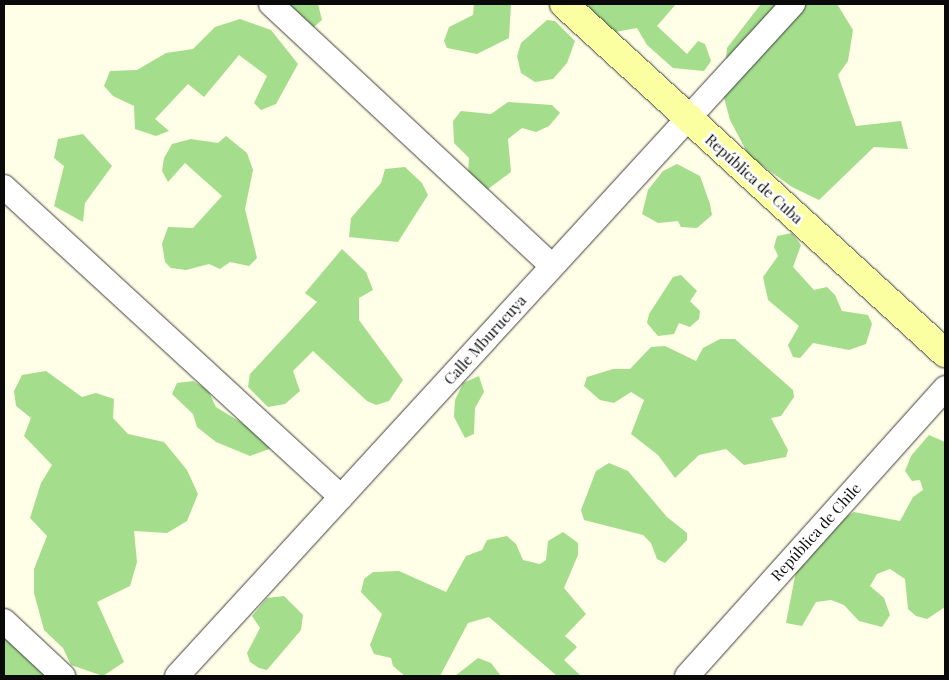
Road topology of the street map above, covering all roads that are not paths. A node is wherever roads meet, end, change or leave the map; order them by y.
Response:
1 (271, 4) edge
2 (564, 4) edge
3 (793, 4) edge
4 (688, 118) junction
5 (4, 187) edge
6 (552, 266) junction
7 (945, 353) edge
8 (945, 388) edge
9 (341, 497) junction
10 (4, 621) edge
11 (63, 676) edge
12 (177, 676) edge
13 (687, 676) edge

1 - 6 street
2 - 4 main road, República de Cuba
3 - 4 street, Calle Mburucuya
4 - 6 street, Calle Mburucuya
4 - 7 main road, República de Cuba
5 - 9 street
6 - 9 street, Calle Mburucuya
8 - 13 street, República de Chile
9 - 12 street, Calle Mburucuya
10 - 11 street

